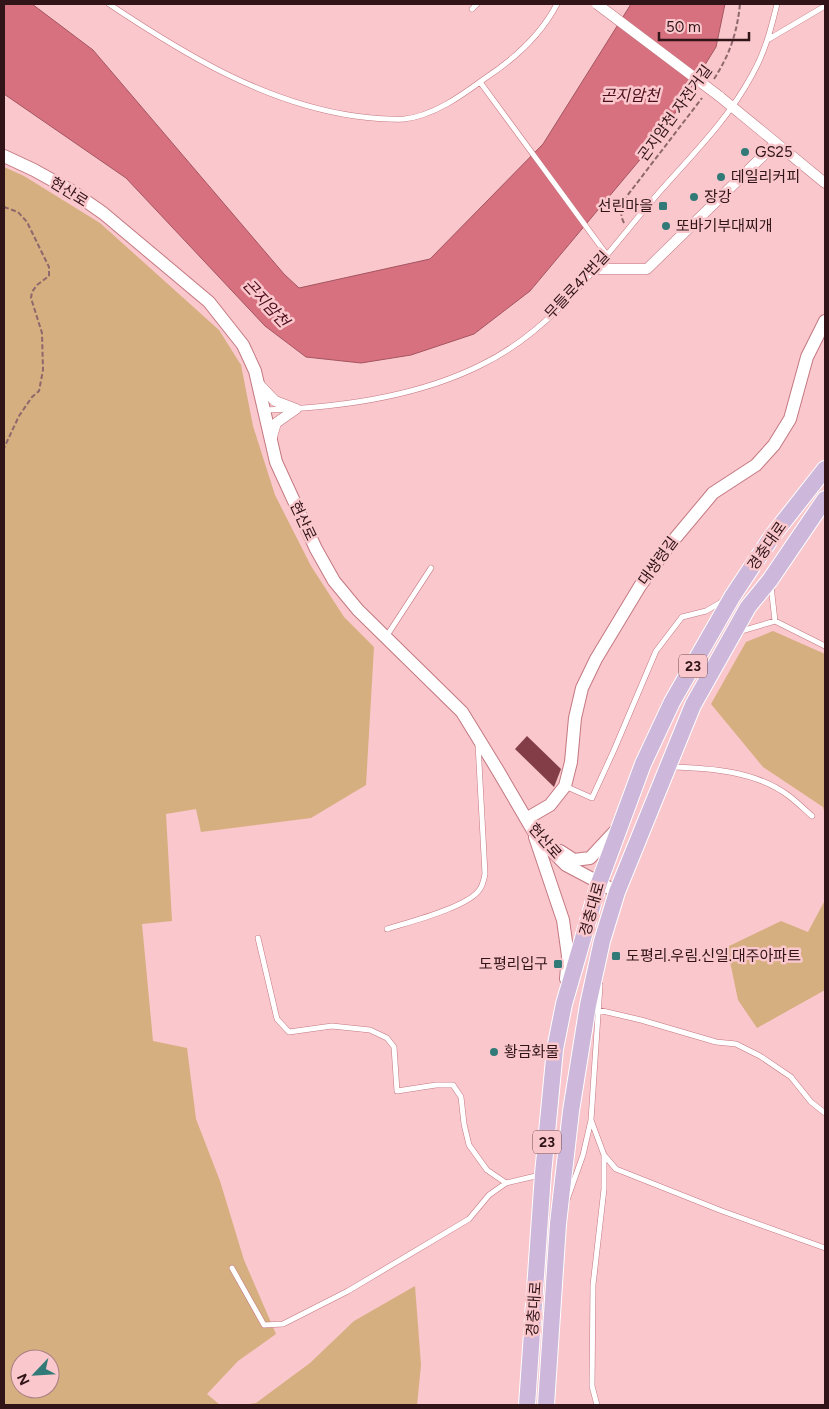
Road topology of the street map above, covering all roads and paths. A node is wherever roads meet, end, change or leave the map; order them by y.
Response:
1 (109, 4) edge
2 (477, 4) edge
3 (557, 4) edge
4 (597, 4) edge
5 (740, 4) edge
6 (777, 4) edge
7 (825, 6) edge
8 (472, 9) dead end
9 (769, 39) junction
10 (714, 79) dead end
11 (480, 82) junction
12 (705, 94) dead end
13 (732, 108) junction
14 (776, 143) junction
15 (4, 156) edge
16 (825, 183) edge
17 (4, 207) edge
18 (627, 229) junction
19 (607, 255) junction
20 (596, 269) junction
21 (825, 321) edge
22 (257, 382) junction
23 (296, 409) junction
24 (263, 410) junction
25 (271, 440) junction
26 (4, 448) edge
27 (825, 469) edge
28 (825, 499) edge
29 (431, 568) dead end
30 (770, 580) junction
31 (732, 597) junction
32 (775, 621) junction
33 (732, 634) junction
34 (386, 638) junction
35 (825, 646) edge
36 (478, 736) junction
37 (668, 767) junction
38 (565, 786) junction
39 (812, 816) dead end
40 (526, 819) junction
41 (620, 825) junction
42 (535, 834) junction
43 (599, 883) junction
44 (618, 892) junction
45 (387, 930) dead end
46 (258, 938) dead end
47 (602, 941) junction
48 (564, 1004) junction
49 (598, 1010) junction
50 (825, 1113) edge
51 (591, 1120) junction
52 (604, 1155) junction
53 (543, 1174) junction
54 (506, 1183) junction
55 (558, 1224) junction
56 (825, 1248) edge
57 (232, 1268) dead end
58 (527, 1405) edge
59 (546, 1405) edge
60 (597, 1405) edge

1 - 11 lane
2 - 8 lane
3 - 11 lane
4 - 13 street, bridge
5 - 10 path, 곤지암천 자전거길
6 - 9 lane, 무들로47번길
7 - 9 lane
9 - 13 lane, 무들로47번길
11 - 19 lane
12 - 18 path, 곤지암천 자전거길
13 - 14 street
13 - 18 lane, 무들로47번길
14 - 16 street
14 - 20 street
15 - 22 street, 현산로
17 - 26 path
18 - 19 lane, 무들로47번길
19 - 20 lane, 무들로47번길
20 - 23 lane, 무들로47번길
21 - 38 street, 대쌍령길
22 - 23 street
22 - 24 street, 현산로
23 - 24 lane, 무들로47번길
23 - 25 street
24 - 25 street, 현산로
25 - 34 street, 현산로
27 - 31 main road, 경충대로 / 23
28 - 30 main road, 경충대로 / 23
29 - 34 lane
30 - 32 lane
30 - 33 main road, 경충대로 / 23
31 - 38 lane
31 - 41 main road, 경충대로 / 23
32 - 33 lane
32 - 35 lane
33 - 37 main road, 경충대로 / 23
34 - 36 street, 현산로
36 - 40 street, 현산로
36 - 45 lane
37 - 39 lane
37 - 44 main road, 경충대로 / 23
38 - 40 street, 대쌍령길
40 - 42 street, 현산로
41 - 42 street
41 - 43 main road, 경충대로 / 23
42 - 43 street, 현산로
42 - 48 street
43 - 44 street, 현산로
43 - 48 main road, 경충대로 / 23
44 - 47 main road, 경충대로 / 23
46 - 54 lane
47 - 49 lane
47 - 55 main road, 경충대로 / 23
48 - 53 main road, 경충대로 / 23
49 - 50 lane
49 - 51 lane
51 - 52 lane
51 - 55 lane
52 - 56 lane
52 - 60 lane
53 - 54 lane
53 - 58 main road, 경충대로 / 23
54 - 57 lane
55 - 59 main road, 경충대로 / 23

